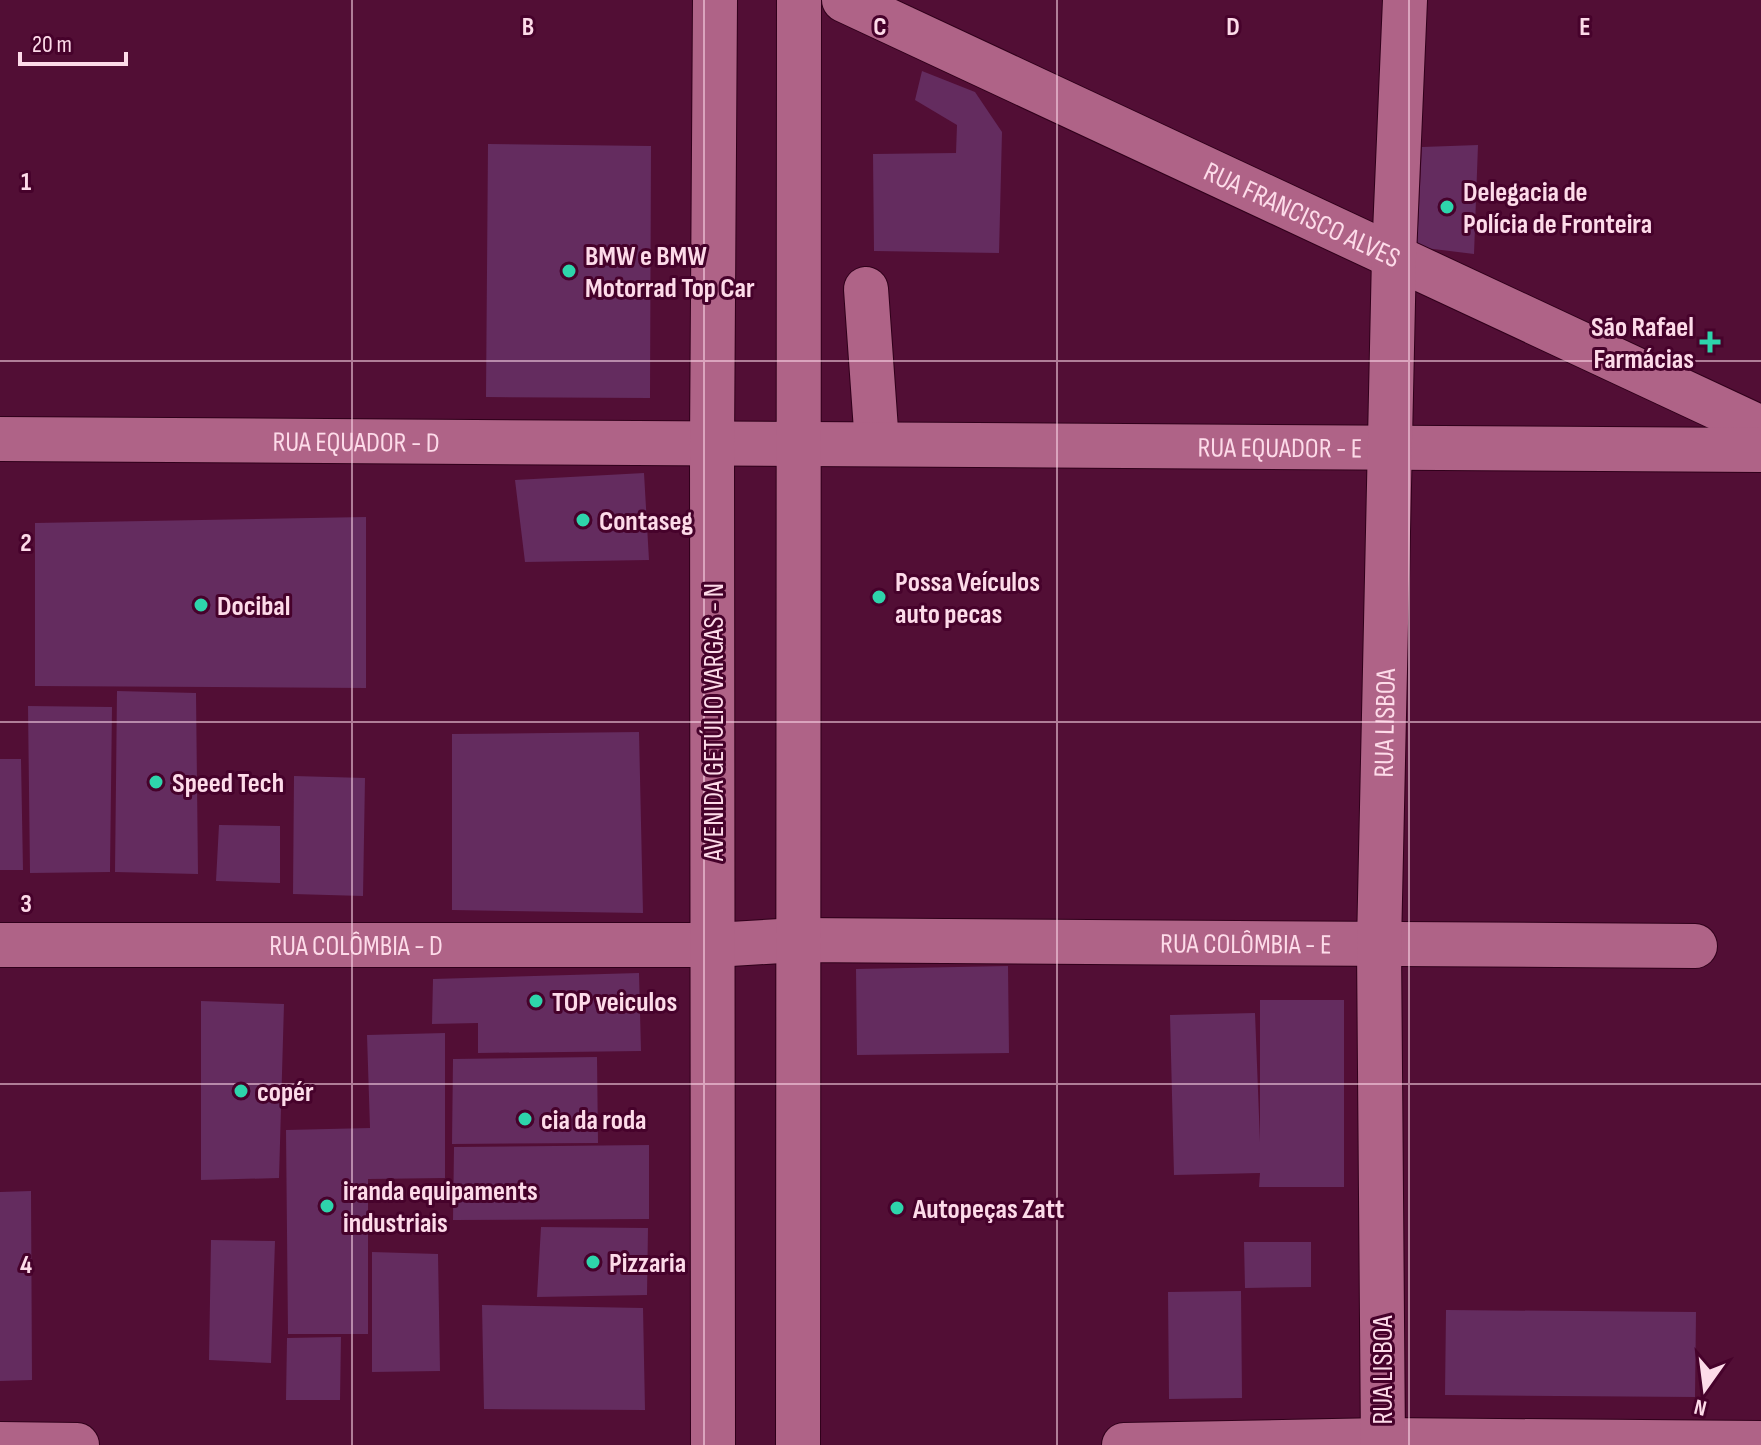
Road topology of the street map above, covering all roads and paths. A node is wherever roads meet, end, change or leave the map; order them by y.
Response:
1 (715, 0) edge
2 (799, 0) edge
3 (844, 0) edge
4 (1405, 0) edge
5 (1394, 256) junction
6 (866, 289) dead end
7 (1761, 428) edge
8 (0, 439) edge
9 (798, 443) junction
10 (877, 444) junction
11 (712, 445) junction
12 (1391, 450) junction
13 (1761, 450) edge
14 (798, 940) junction
15 (0, 945) edge
16 (714, 945) junction
17 (1379, 945) junction
18 (1695, 946) dead end
19 (1383, 1442) edge
20 (1761, 1443) edge
21 (0, 1444) edge
22 (77, 1445) edge
23 (713, 1445) edge
24 (798, 1445) edge
25 (1124, 1445) edge

1 - 11 street, AVENIDA GETÚLIO VARGAS - N
2 - 9 street
3 - 5 street, RUA FRANCISCO ALVES
4 - 5 street, RUA LISBOA
5 - 7 street, RUA FRANCISCO ALVES
5 - 12 street, RUA LISBOA
6 - 10 street
8 - 11 street, RUA EQUADOR - D
9 - 10 street, RUA EQUADOR - E
9 - 11 street, RUA EQUADOR - D
9 - 14 street
10 - 12 street, RUA EQUADOR - E
11 - 16 street, AVENIDA GETÚLIO VARGAS - N
12 - 13 street, RUA EQUADOR - E
12 - 17 street, RUA LISBOA
14 - 16 street, RUA COLÔMBIA - E
14 - 17 street, RUA COLÔMBIA - E
14 - 24 street
15 - 16 street, RUA COLÔMBIA - D
16 - 23 street, AVENIDA GETÚLIO VARGAS - N
17 - 18 street, RUA COLÔMBIA - E
17 - 19 street, RUA LISBOA
19 - 20 street
19 - 25 street
21 - 22 street

